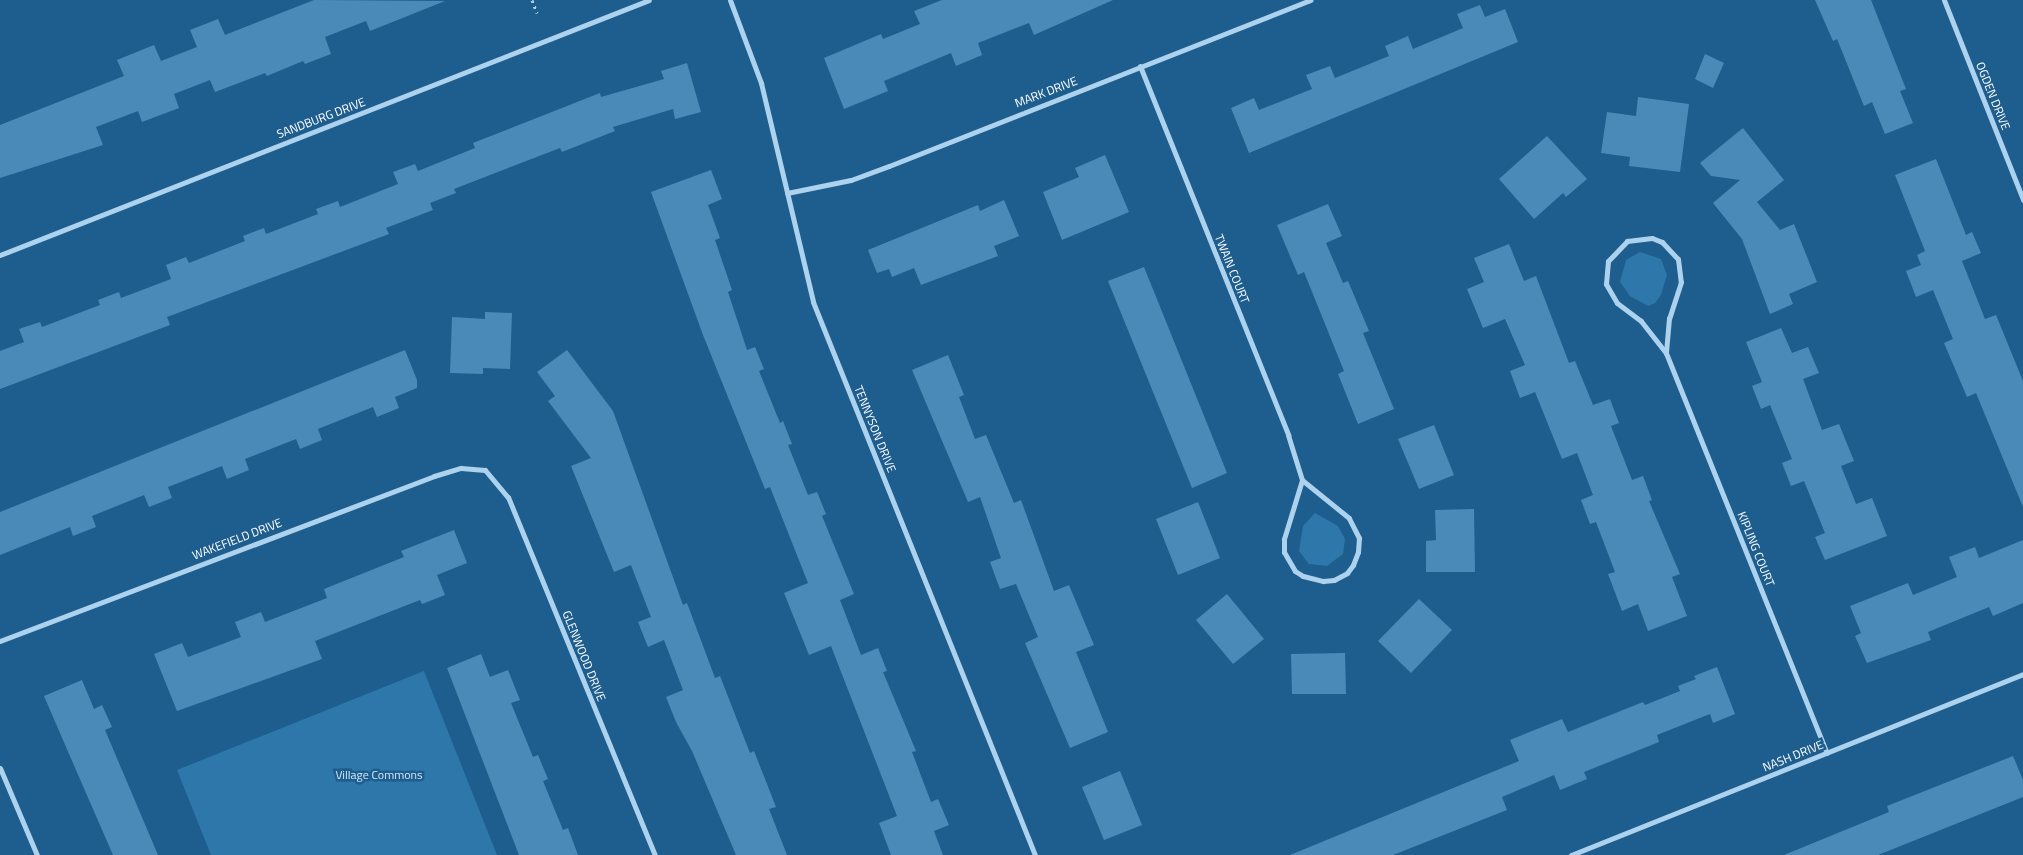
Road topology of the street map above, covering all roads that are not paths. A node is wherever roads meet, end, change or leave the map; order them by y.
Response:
1 (649, 0) edge
2 (730, 0) edge
3 (1310, 0) edge
4 (1944, 0) edge
5 (1140, 66) junction
6 (787, 193) junction
7 (2023, 200) edge
8 (0, 255) edge
9 (1666, 353) junction
10 (485, 470) joint
11 (1302, 480) junction
12 (0, 641) edge
13 (2023, 674) edge
14 (1827, 753) junction
15 (0, 768) edge
16 (37, 855) edge
17 (655, 855) edge
18 (1035, 855) edge
19 (1571, 855) edge

1 - 8 street, SANDBURG DRIVE
2 - 6 street, TENNYSON DRIVE
3 - 5 street, MARK DRIVE
4 - 7 street, OGDEN DRIVE
5 - 6 street, MARK DRIVE
5 - 11 street, TWAIN COURT
6 - 18 street, TENNYSON DRIVE
9 - 9 street, KIPLING COURT
9 - 14 street, KIPLING COURT
10 - 12 street, WAKEFIELD DRIVE
10 - 17 street, GLENWOOD DRIVE
11 - 11 street
13 - 14 street, NASH DRIVE
14 - 19 street, NASH DRIVE
15 - 16 street

